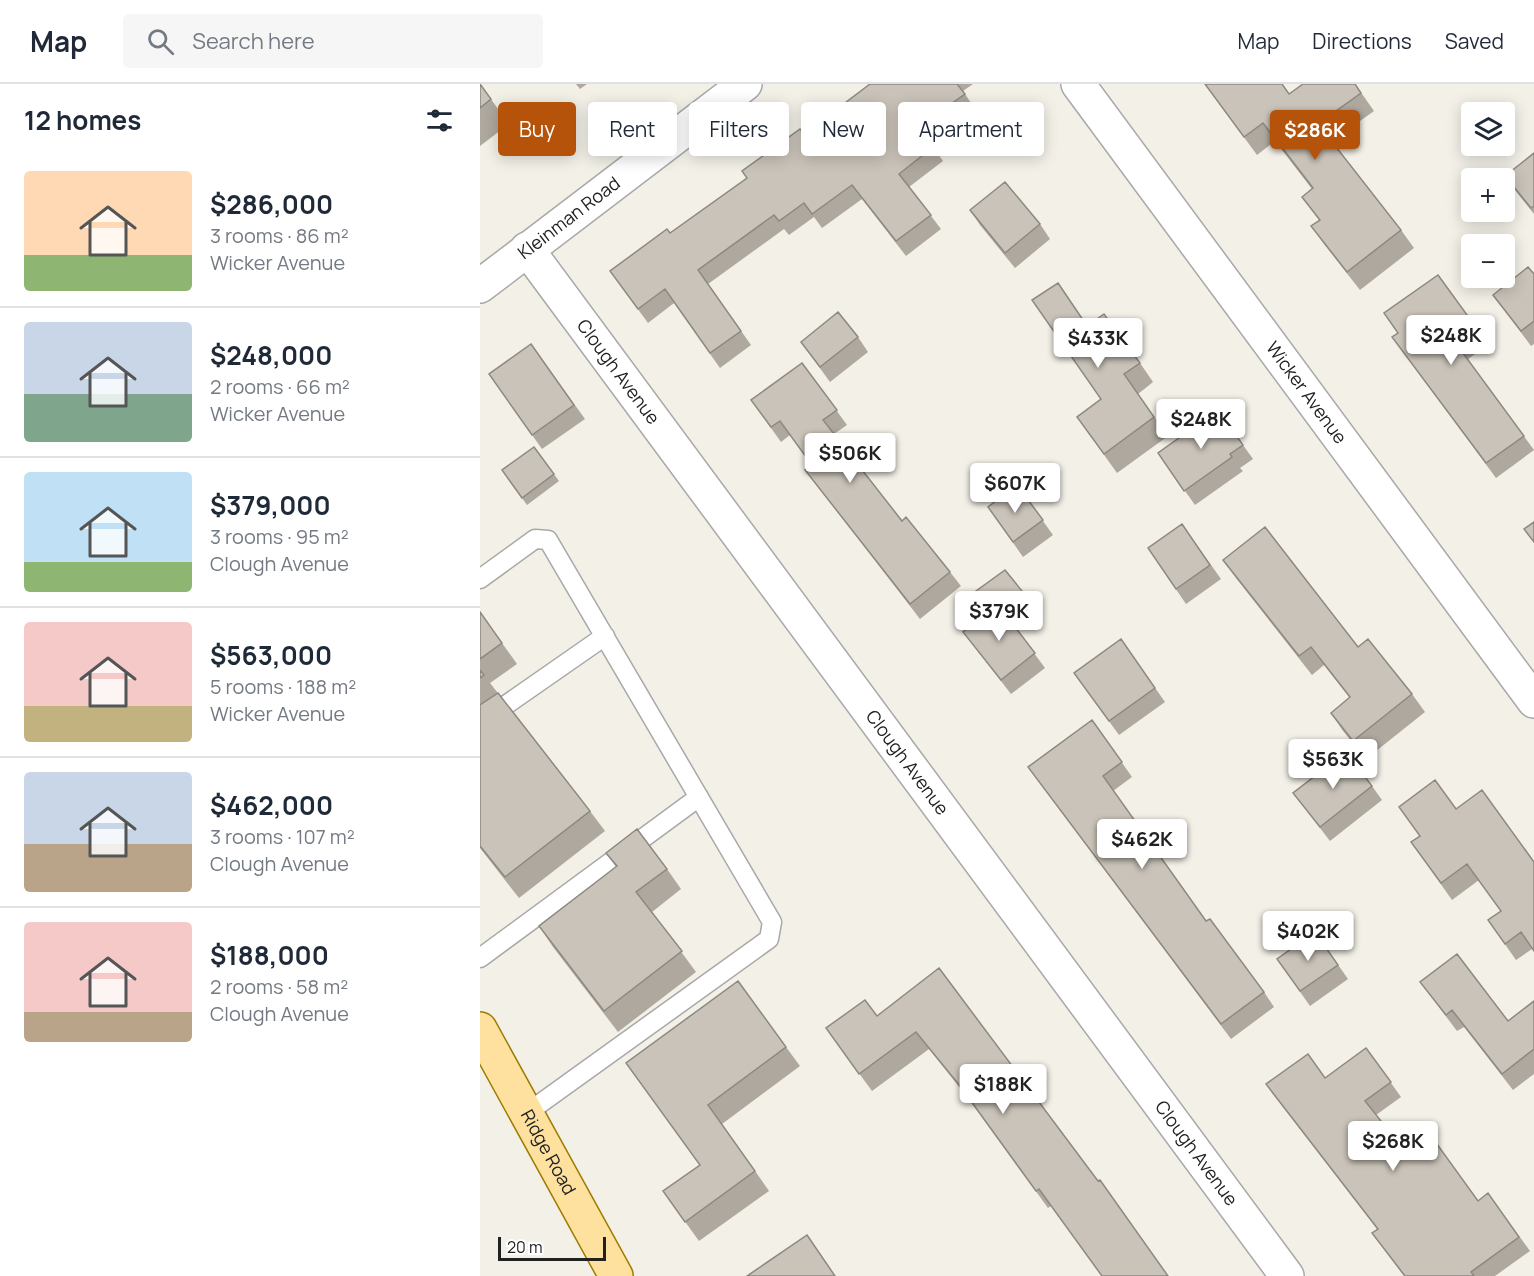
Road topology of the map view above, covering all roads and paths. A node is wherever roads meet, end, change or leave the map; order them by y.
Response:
1 (745, 84) edge
2 (1078, 84) edge
3 (527, 249) junction
4 (480, 286) edge
5 (480, 579) edge
6 (605, 636) junction
7 (1534, 701) edge
8 (480, 723) edge
9 (699, 797) junction
10 (480, 958) edge
11 (480, 1029) edge
12 (526, 1113) junction
13 (616, 1276) edge
14 (1287, 1276) edge

1 - 3 street, Kleinman Road
2 - 7 street, Wicker Avenue
3 - 4 street, Kleinman Road
3 - 14 street, Clough Avenue
5 - 6 lane
6 - 8 lane
6 - 9 lane
9 - 10 lane
9 - 12 lane
11 - 12 main road, Ridge Road
12 - 13 main road, Ridge Road

